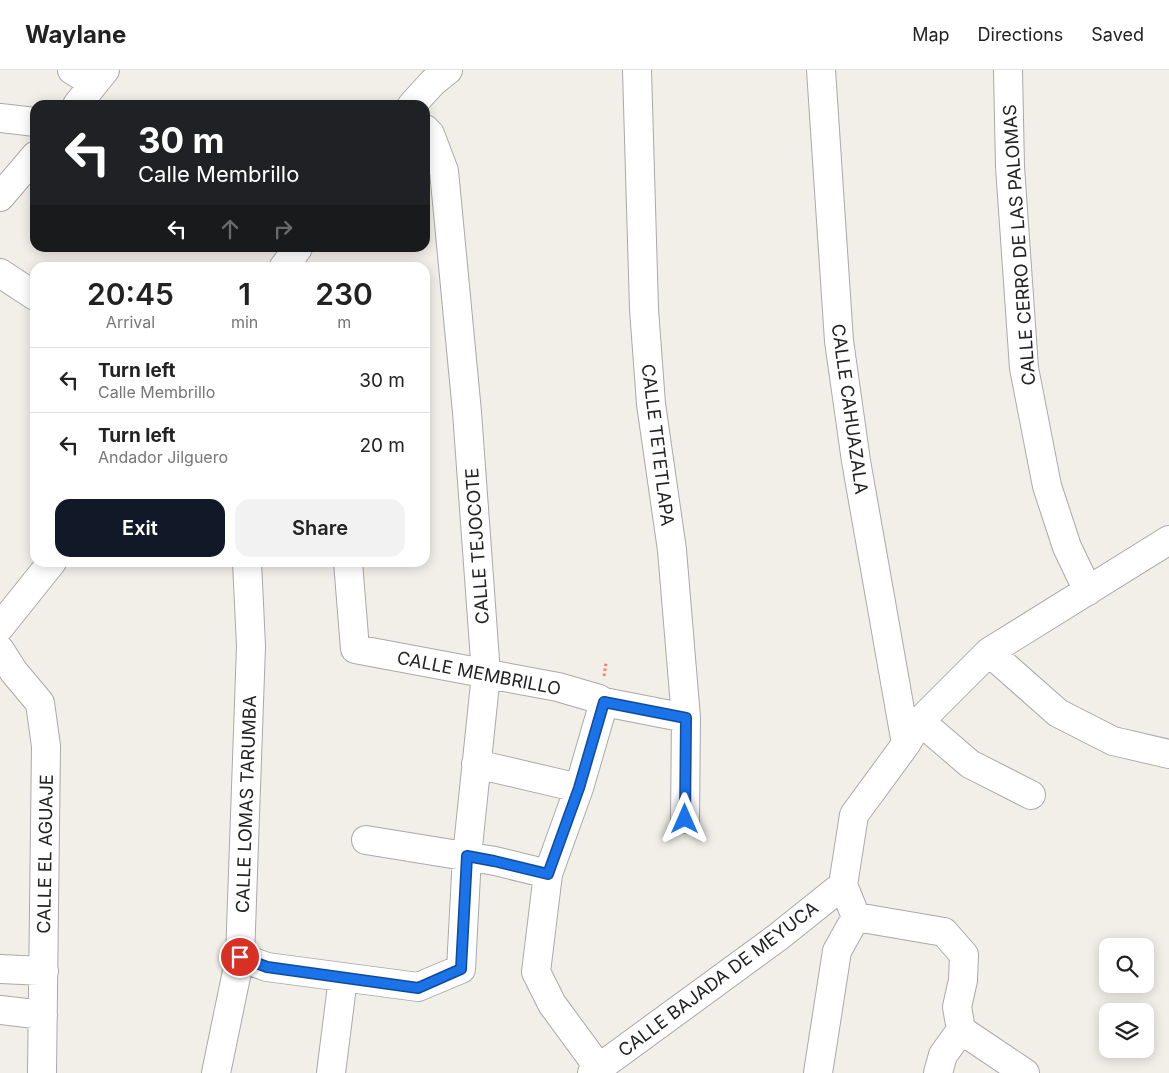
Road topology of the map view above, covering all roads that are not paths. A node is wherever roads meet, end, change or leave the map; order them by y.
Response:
1 (448, 70) edge
2 (637, 70) edge
3 (821, 70) edge
4 (1008, 70) edge
5 (90, 74) edge
6 (79, 100) edge
7 (417, 100) edge
8 (0, 118) edge
9 (30, 121) edge
10 (430, 134) edge
11 (30, 162) edge
12 (0, 197) edge
13 (0, 273) edge
14 (30, 293) edge
15 (1169, 540) edge
16 (48, 567) edge
17 (247, 567) edge
18 (348, 567) edge
19 (1088, 591) junction
20 (0, 627) edge
21 (0, 650) edge
22 (989, 652) junction
23 (486, 674) junction
24 (604, 702) junction
25 (686, 718) junction
26 (920, 721) junction
27 (906, 744) junction
28 (1169, 754) edge
29 (476, 764) junction
30 (579, 788) junction
31 (1031, 795) dead end
32 (685, 819) dead end
33 (366, 840) dead end
34 (467, 856) junction
35 (548, 874) junction
36 (843, 885) junction
37 (856, 917) junction
38 (240, 957) junction
39 (0, 969) edge
40 (44, 972) junction
41 (343, 978) junction
42 (0, 1010) edge
43 (43, 1015) junction
44 (961, 1030) junction
45 (595, 1070) edge
46 (42, 1073) edge
47 (216, 1073) edge
48 (331, 1073) edge
49 (818, 1073) edge
50 (938, 1073) edge
51 (1025, 1073) edge

1 - 7 street
2 - 25 street, CALLE TETETLAPA
3 - 27 street, CALLE CAHUAZALA
4 - 19 street, CALLE CERRO DE LAS PALOMAS
5 - 6 street
8 - 9 street
10 - 23 street, CALLE TEJOCOTE
11 - 12 street
13 - 14 street
15 - 19 street
16 - 20 street
17 - 38 street, CALLE LOMAS TARUMBA
18 - 23 street, CALLE MEMBRILLO
19 - 22 street
21 - 40 street, CALLE EL AGUAJE
22 - 26 street
22 - 28 street
23 - 24 street, CALLE MEMBRILLO
23 - 29 street, CALLE TEJOCOTE
24 - 25 street, CALLE MEMBRILLO
24 - 30 street
25 - 32 street, CALLE TETETLAPA
26 - 27 street
26 - 31 street
27 - 36 street
29 - 30 street
29 - 34 street, CALLE TEJOCOTE
30 - 35 street
33 - 34 street
34 - 35 street
34 - 41 street, CALLE TEJOCOTE
35 - 45 street
36 - 37 street
36 - 45 street, CALLE BAJADA DE MEYUCA
37 - 44 street
37 - 49 street
38 - 41 street
38 - 47 street, CALLE LOMAS TARUMBA
39 - 40 street
40 - 43 street, CALLE EL AGUAJE
41 - 48 street
42 - 43 street
43 - 46 street, CALLE EL AGUAJE
44 - 50 street
44 - 51 street

